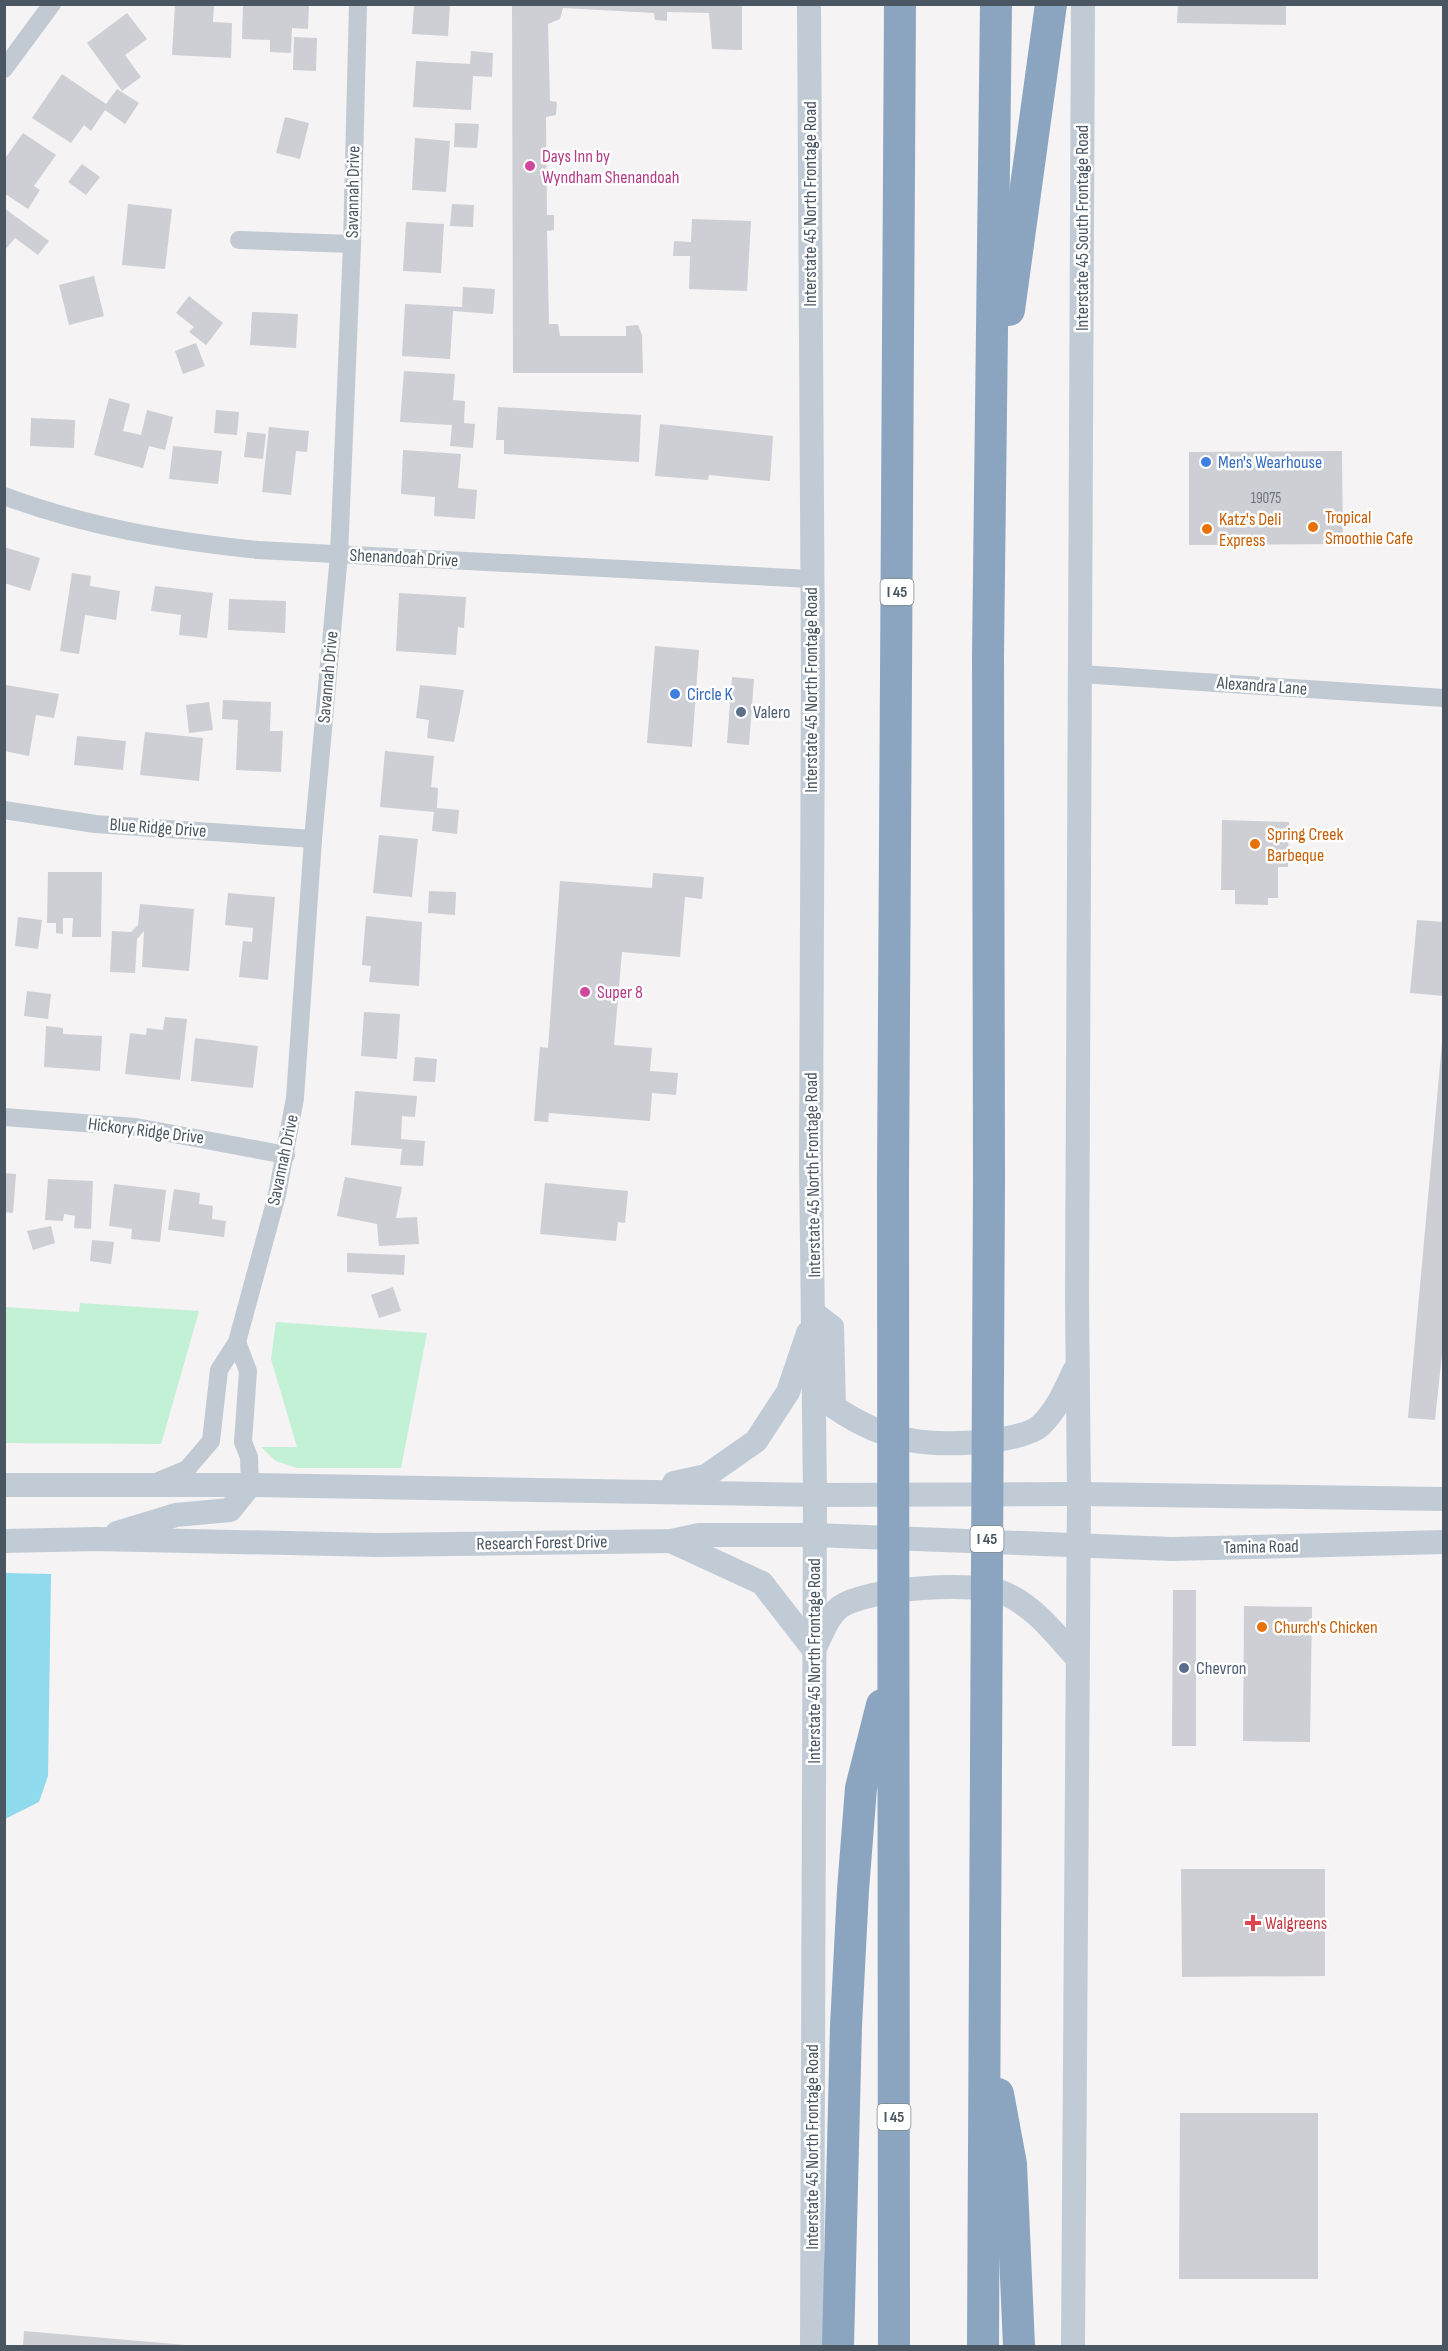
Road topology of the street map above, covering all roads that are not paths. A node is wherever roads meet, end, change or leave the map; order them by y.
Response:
1 (52, 4) edge
2 (358, 4) edge
3 (809, 4) edge
4 (900, 4) edge
5 (996, 4) edge
6 (1051, 4) edge
7 (1083, 4) edge
8 (4, 69) edge
9 (239, 240) dead end
10 (352, 244) junction
11 (993, 369) junction
12 (4, 496) edge
13 (339, 555) junction
14 (811, 579) junction
15 (1081, 674) junction
16 (1443, 698) edge
17 (4, 810) edge
18 (313, 839) junction
19 (4, 1117) edge
20 (286, 1155) junction
21 (815, 1314) junction
22 (237, 1342) junction
23 (1077, 1363) junction
24 (4, 1485) edge
25 (148, 1485) junction
26 (250, 1485) junction
27 (634, 1492) junction
28 (1078, 1494) junction
29 (816, 1496) junction
30 (1443, 1499) edge
31 (815, 1535) junction
32 (97, 1539) junction
33 (4, 1540) edge
34 (671, 1541) junction
35 (1443, 1542) edge
36 (1078, 1545) junction
37 (814, 1650) junction
38 (1077, 1658) junction
39 (893, 1661) junction
40 (984, 2025) junction
41 (812, 2346) edge
42 (838, 2346) edge
43 (894, 2346) edge
44 (983, 2346) edge
45 (1019, 2346) edge
46 (1072, 2346) edge

1 - 8 street
2 - 10 street, Savannah Drive
3 - 14 main road, Interstate 45 North Frontage Road
4 - 39 highway, I 45
5 - 11 highway, I 45
6 - 11 highway
7 - 15 main road, Interstate 45 South Frontage Road
9 - 10 street
10 - 13 street, Savannah Drive
11 - 40 highway, I 45
12 - 13 street, Shenandoah Drive
13 - 14 street, Shenandoah Drive
13 - 18 street, Savannah Drive
14 - 21 main road, Interstate 45 North Frontage Road
15 - 16 street, Alexandra Lane
15 - 23 main road
17 - 18 street, Blue Ridge Drive
18 - 20 street, Savannah Drive
19 - 20 street, Hickory Ridge Drive
20 - 22 street, Savannah Drive
21 - 23 main road
21 - 27 main road
21 - 29 main road, Interstate 45 North Frontage Road
22 - 25 street, Savannah Drive
22 - 26 street
23 - 28 main road
24 - 25 main road
25 - 26 main road
26 - 27 main road
26 - 32 main road
27 - 29 main road
28 - 29 main road
28 - 30 main road
28 - 36 main road
29 - 31 main road, Interstate 45 North Frontage Road
31 - 34 main road, Research Forest Drive
31 - 36 main road, Research Forest Drive
31 - 37 main road, Interstate 45 North Frontage Road
32 - 33 main road, Research Forest Drive
32 - 34 main road, Research Forest Drive
34 - 37 main road
35 - 36 main road, Tamina Road
36 - 38 main road
37 - 38 main road
37 - 41 main road, Interstate 45 North Frontage Road
38 - 46 main road
39 - 42 highway
39 - 43 highway, I 45
40 - 44 highway, I 45
40 - 45 highway

